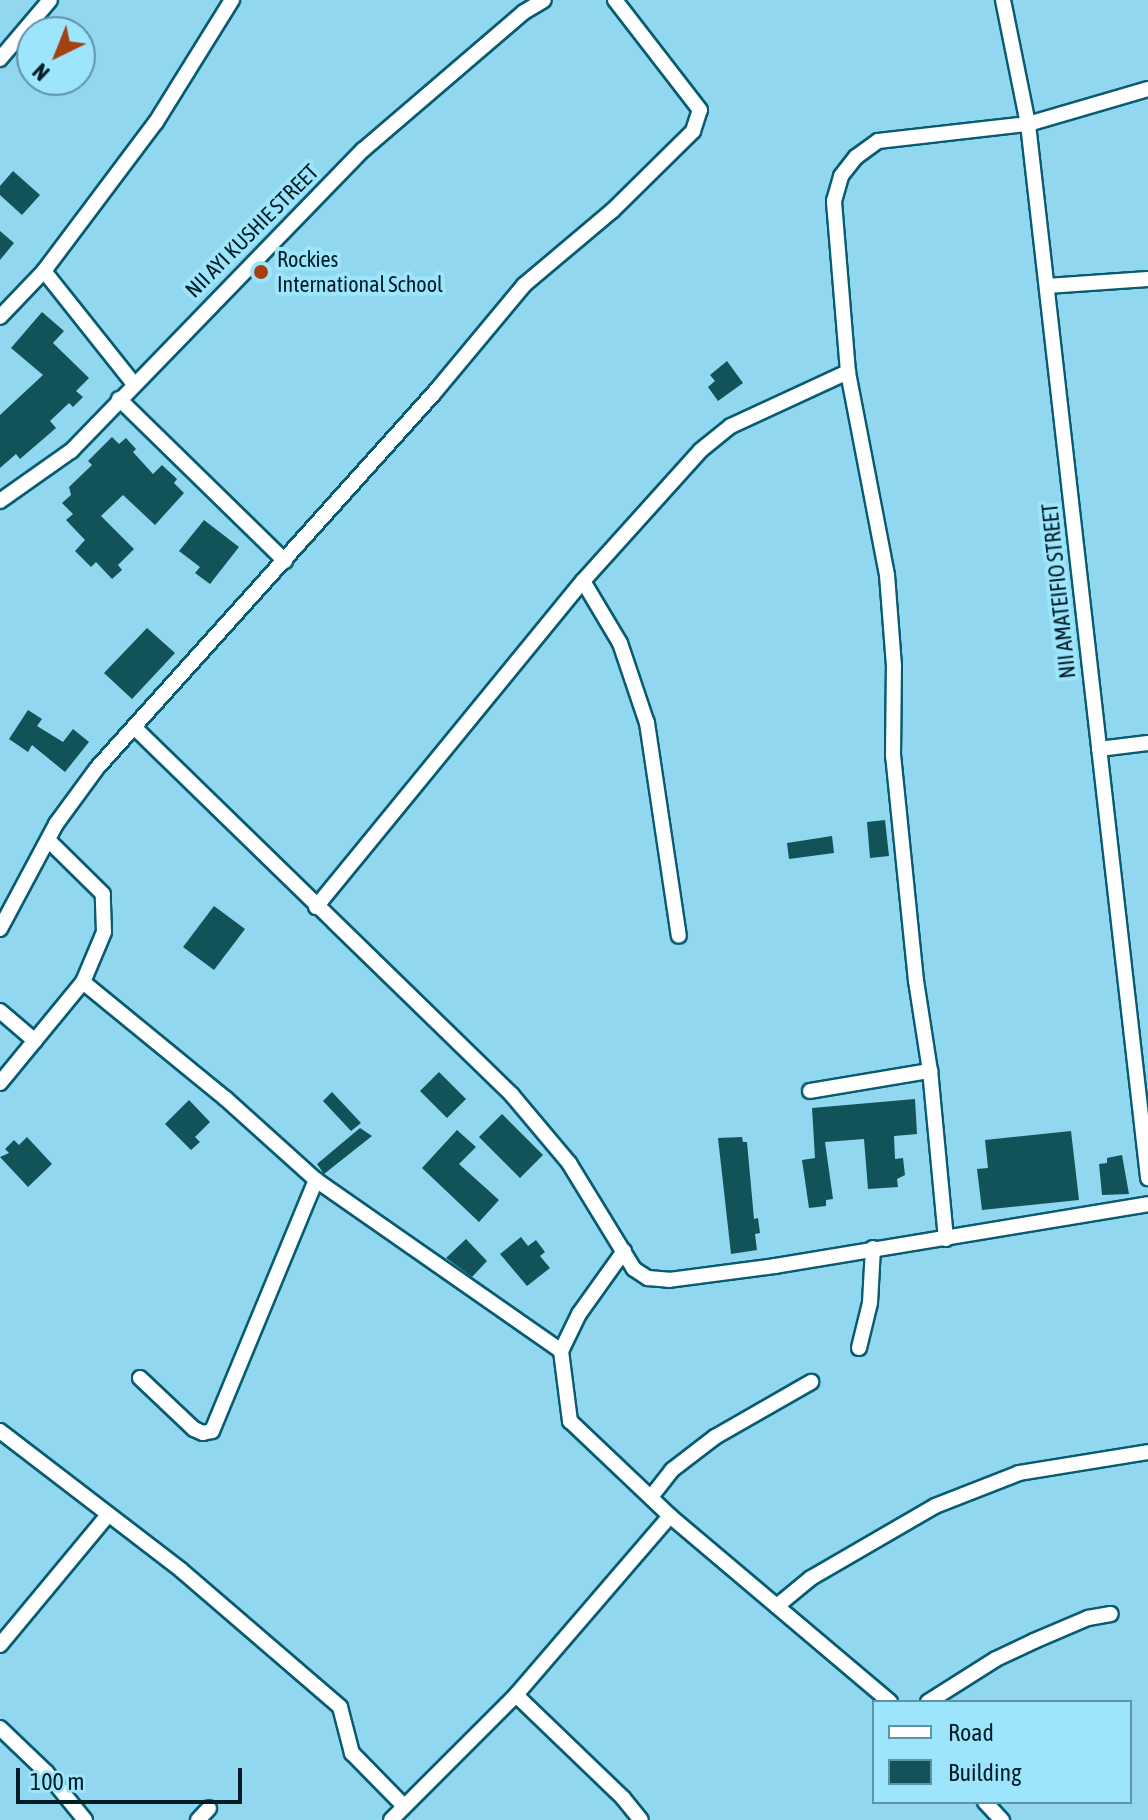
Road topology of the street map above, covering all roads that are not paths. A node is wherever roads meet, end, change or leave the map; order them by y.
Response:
1 (50, 0) edge
2 (232, 0) edge
3 (544, 0) edge
4 (615, 0) edge
5 (1003, 0) edge
6 (520, 6) edge
7 (0, 59) edge
8 (1148, 89) edge
9 (1028, 124) junction
10 (44, 271) junction
11 (1148, 279) edge
12 (1047, 286) junction
13 (0, 317) edge
14 (848, 372) junction
15 (133, 383) junction
16 (119, 399) junction
17 (0, 501) edge
18 (285, 561) junction
19 (583, 581) junction
20 (134, 727) junction
21 (1148, 743) edge
22 (1099, 749) junction
23 (48, 840) junction
24 (316, 907) junction
25 (0, 929) edge
26 (679, 936) dead end
27 (83, 982) junction
28 (0, 1011) edge
29 (35, 1041) junction
30 (930, 1071) junction
31 (0, 1083) edge
32 (810, 1091) dead end
33 (1148, 1178) edge
34 (316, 1180) junction
35 (1148, 1204) edge
36 (946, 1239) junction
37 (873, 1248) junction
38 (624, 1251) junction
39 (859, 1348) dead end
40 (561, 1351) junction
41 (140, 1378) dead end
42 (811, 1382) dead end
43 (0, 1431) edge
44 (1148, 1452) edge
45 (651, 1497) junction
46 (108, 1515) junction
47 (670, 1516) junction
48 (777, 1606) junction
49 (1111, 1614) dead end
50 (0, 1645) edge
51 (516, 1695) junction
52 (888, 1700) edge
53 (931, 1700) edge
54 (2, 1734) edge
55 (987, 1804) edge
56 (403, 1805) junction
57 (209, 1808) dead end
58 (85, 1820) edge
59 (198, 1820) edge
60 (391, 1820) edge
61 (641, 1820) edge
62 (1002, 1820) edge

1 - 7 street
2 - 10 street
3 - 6 street, NII AYI KUSHIE STREET
4 - 18 street
5 - 9 street, NII AMATEIFIO STREET
6 - 15 street, NII AYI KUSHIE STREET
8 - 9 street
9 - 12 street, NII AMATEIFIO STREET
9 - 14 street
10 - 13 street
10 - 15 street
11 - 12 street
12 - 22 street, NII AMATEIFIO STREET
14 - 19 street
14 - 30 street
15 - 16 street, NII AYI KUSHIE STREET
16 - 17 street, NII AYI KUSHIE STREET
16 - 18 street
18 - 20 street
19 - 24 street
19 - 26 street
20 - 23 street
20 - 24 street
21 - 22 street
22 - 33 street, NII AMATEIFIO STREET
23 - 25 street
23 - 27 street
24 - 38 street
27 - 29 street
27 - 34 street
28 - 29 street
29 - 31 street
30 - 32 street
30 - 36 street
34 - 40 street
34 - 41 street
35 - 36 street
36 - 37 street
37 - 38 street
37 - 39 street
38 - 40 street
40 - 45 street
42 - 45 street
43 - 46 street
44 - 48 street
45 - 47 street
46 - 50 street
46 - 56 street
47 - 48 street
47 - 51 street
48 - 52 street
49 - 53 street
51 - 56 street
51 - 61 street
54 - 58 street
55 - 62 street
56 - 60 street
57 - 59 street

